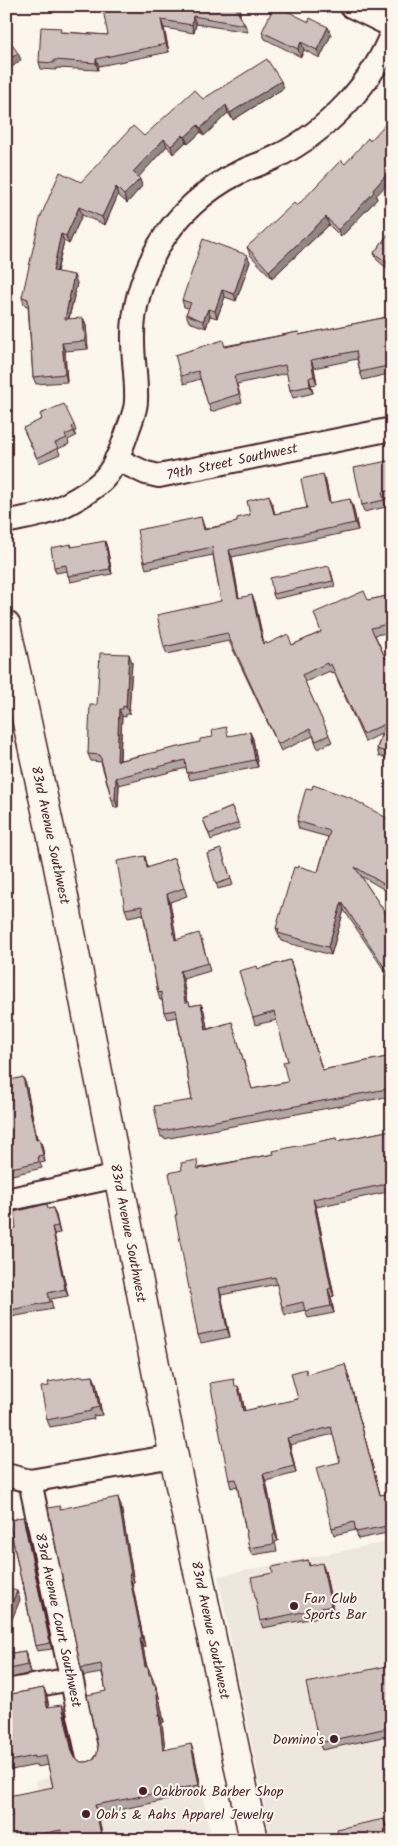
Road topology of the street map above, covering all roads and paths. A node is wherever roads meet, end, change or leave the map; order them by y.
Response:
1 (351, 6) edge
2 (392, 26) edge
3 (392, 32) edge
4 (392, 429) edge
5 (116, 459) junction
6 (6, 522) edge
7 (6, 625) edge
8 (118, 1176) junction
9 (6, 1200) edge
10 (173, 1456) junction
11 (6, 1475) edge
12 (30, 1482) junction
13 (71, 1679) junction
14 (6, 1691) edge
15 (88, 1758) dead end
16 (254, 1840) edge

1 - 2 street
3 - 5 street
4 - 5 street, 79th Street Southwest
5 - 6 street
7 - 8 street, 83rd Avenue Southwest
8 - 9 street
8 - 10 street, 83rd Avenue Southwest
10 - 12 street
10 - 16 street, 83rd Avenue Southwest
11 - 12 street
12 - 13 street, 83rd Avenue Court Southwest
13 - 14 street
13 - 15 street, 83rd Avenue Court Southwest

